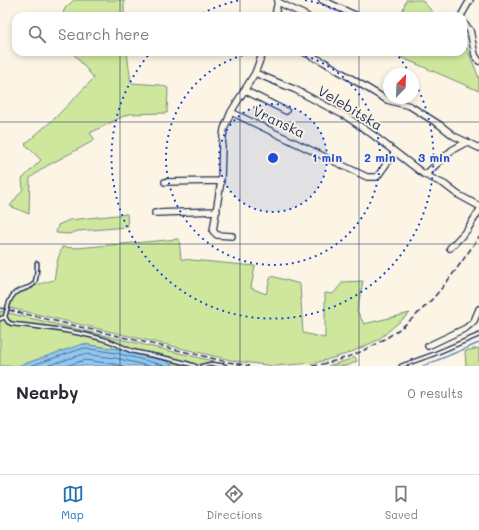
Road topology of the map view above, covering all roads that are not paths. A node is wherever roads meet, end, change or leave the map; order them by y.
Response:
1 (322, 0) edge
2 (470, 0) edge
3 (278, 1) edge
4 (276, 12) edge
5 (299, 12) edge
6 (348, 12) edge
7 (463, 12) edge
8 (467, 27) edge
9 (261, 56) edge
10 (311, 56) edge
11 (479, 60) edge
12 (255, 73) junction
13 (244, 90) junction
14 (286, 111) dead end
15 (231, 112) junction
16 (467, 142) junction
17 (479, 148) edge
18 (395, 152) junction
19 (425, 175) junction
20 (221, 181) junction
21 (165, 182) dead end
22 (479, 206) edge
23 (217, 211) junction
24 (479, 211) edge
25 (156, 213) dead end
26 (232, 236) dead end
27 (450, 248) dead end
28 (37, 263) dead end
29 (479, 309) edge
30 (5, 317) junction
31 (0, 319) edge
32 (479, 335) edge
33 (428, 346) dead end
34 (195, 366) edge
35 (202, 366) edge
36 (220, 366) edge
37 (225, 366) edge
38 (403, 366) edge

1 - 6 street
2 - 7 street
3 - 4 street
3 - 5 street
8 - 11 street
9 - 12 street
10 - 16 street
12 - 13 street
12 - 18 street, Velebitska
13 - 14 street
13 - 15 street
15 - 18 street, Vranska
15 - 20 street
16 - 17 street
16 - 19 street
18 - 19 street, Velebitska
19 - 22 street, Velebitska
20 - 21 street
20 - 23 street
23 - 25 street
23 - 26 street
24 - 27 street
28 - 30 lane
29 - 33 street
30 - 31 lane
30 - 34 lane
32 - 38 lane
35 - 36 lane
36 - 37 lane

